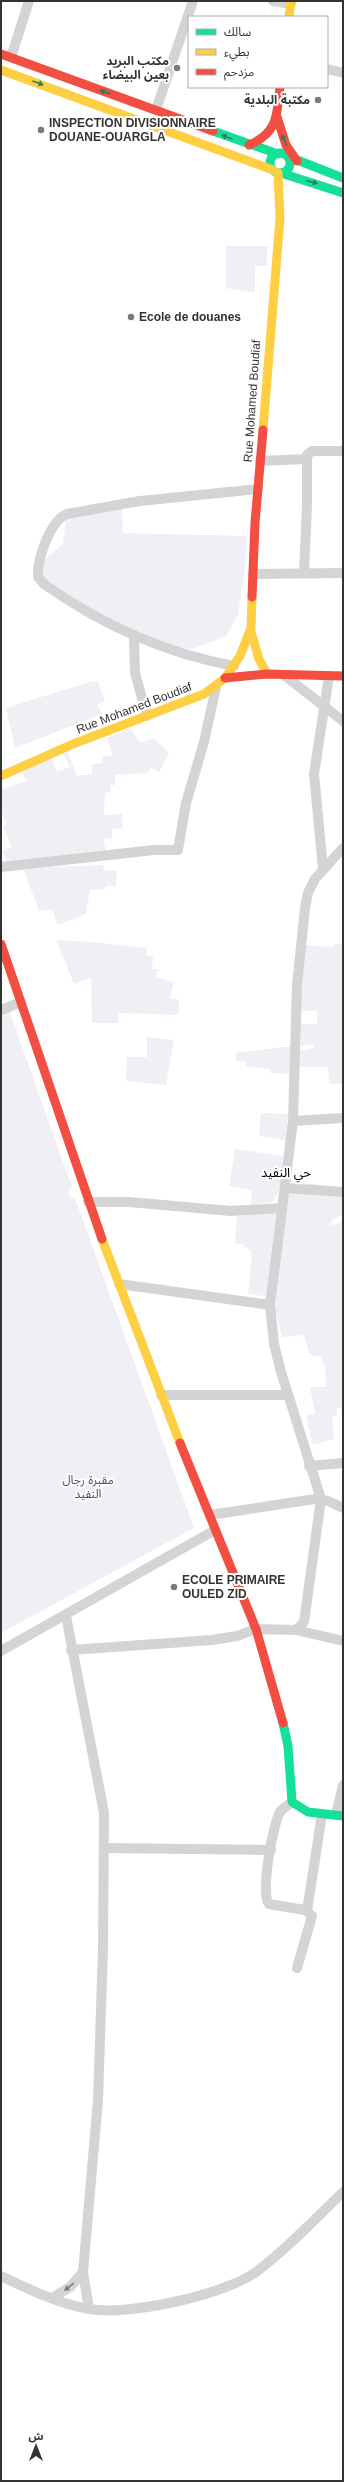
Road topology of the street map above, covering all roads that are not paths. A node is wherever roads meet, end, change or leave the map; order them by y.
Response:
1 (29, 1) edge
2 (193, 1) edge
3 (273, 1) edge
4 (291, 3) edge
5 (289, 16) edge
6 (1, 54) edge
7 (12, 57) junction
8 (328, 69) edge
9 (1, 70) edge
10 (343, 73) edge
11 (280, 88) edge
12 (156, 110) junction
13 (277, 117) junction
14 (249, 145) junction
15 (278, 154) junction
16 (287, 156) junction
17 (297, 161) junction
18 (277, 172) junction
19 (343, 178) edge
20 (343, 193) edge
21 (343, 451) edge
22 (306, 459) junction
23 (260, 461) junction
24 (258, 489) junction
25 (343, 573) edge
26 (253, 574) junction
27 (304, 574) junction
28 (250, 632) junction
29 (134, 637) junction
30 (234, 666) junction
31 (267, 674) junction
32 (284, 674) junction
33 (330, 676) junction
34 (343, 676) edge
35 (225, 678) junction
36 (216, 686) junction
37 (325, 705) junction
38 (147, 716) junction
39 (343, 721) edge
40 (1, 776) edge
41 (343, 848) edge
42 (1, 867) edge
43 (323, 869) junction
44 (1, 944) edge
45 (21, 1002) junction
46 (1, 1010) edge
47 (343, 1118) edge
48 (293, 1121) junction
49 (285, 1188) junction
50 (343, 1192) edge
51 (88, 1202) junction
52 (282, 1208) junction
53 (119, 1284) junction
54 (270, 1304) junction
55 (161, 1395) junction
56 (287, 1395) junction
57 (343, 1463) edge
58 (309, 1466) junction
59 (321, 1499) junction
60 (343, 1508) edge
61 (210, 1515) junction
62 (215, 1530) junction
63 (66, 1616) junction
64 (256, 1629) junction
65 (296, 1630) junction
66 (343, 1642) edge
67 (71, 1650) junction
68 (1, 1651) edge
69 (343, 1785) edge
70 (292, 1802) junction
71 (322, 1814) junction
72 (339, 1816) edge
73 (104, 1848) junction
74 (271, 1850) junction
75 (307, 1911) junction
76 (297, 1968) dead end
77 (343, 2192) edge
78 (83, 2272) junction
79 (1, 2276) edge
80 (52, 2298) junction
81 (89, 2309) junction

1 - 7 street
2 - 12 street
3 - 4 street
4 - 5 main road
6 - 7 main road
12 -> 7 main road
8 - 10 street
9 -> 18 main road
11 - 13 main road
14 -> 12 main road
13 - 14 main road
17 -> 13 main road
14 - 15 main road
15 - 16 main road
15 - 18 main road
16 - 17 main road
16 - 18 main road
17 - 19 main road
18 -> 20 main road
18 - 23 main road, Rue Mohamed Boudiaf
21 - 22 street
22 - 23 street
22 - 27 street
23 - 24 main road, Rue Mohamed Boudiaf
24 - 26 main road, Rue Mohamed Boudiaf
24 - 29 street
25 - 27 street
26 - 27 street
26 - 28 main road, Rue Mohamed Boudiaf
28 - 30 main road, Rue Mohamed Boudiaf
28 - 31 main road, Rue Mohamed Boudiaf
29 - 30 street
29 - 38 street
30 - 35 main road, Rue Mohamed Boudiaf
31 - 32 main road
31 - 35 main road
32 - 33 main road
32 - 37 street
33 - 34 main road
33 - 37 street
35 - 36 main road, Rue Mohamed Boudiaf
36 - 38 main road, Rue Mohamed Boudiaf
36 - 42 street
37 - 39 street
37 - 43 street
38 - 40 main road, Rue Mohamed Boudiaf
41 - 43 street
43 - 48 street
44 - 45 main road
45 - 46 street
45 - 51 main road
47 - 48 street
48 - 49 street
49 - 50 street
49 - 52 street
51 - 52 street
51 - 53 main road
52 - 54 street
53 - 54 street
53 - 55 main road
54 - 56 street
55 - 56 street
55 - 61 main road
56 - 58 street
57 - 58 street
58 - 59 street
59 - 60 street
59 - 61 street
59 - 65 street
61 - 62 main road
62 - 63 street
62 - 64 main road
63 - 67 street
63 - 68 street
64 - 65 street
64 - 67 street
64 - 70 main road
65 - 66 street
67 - 73 street
69 - 72 street
70 - 71 main road
70 - 74 street
71 - 72 main road
71 - 75 street
73 - 74 street
73 - 78 street
74 - 75 street
75 - 76 street
77 - 81 street
78 -> 80 street
78 - 81 street
79 - 80 street
80 - 81 street

